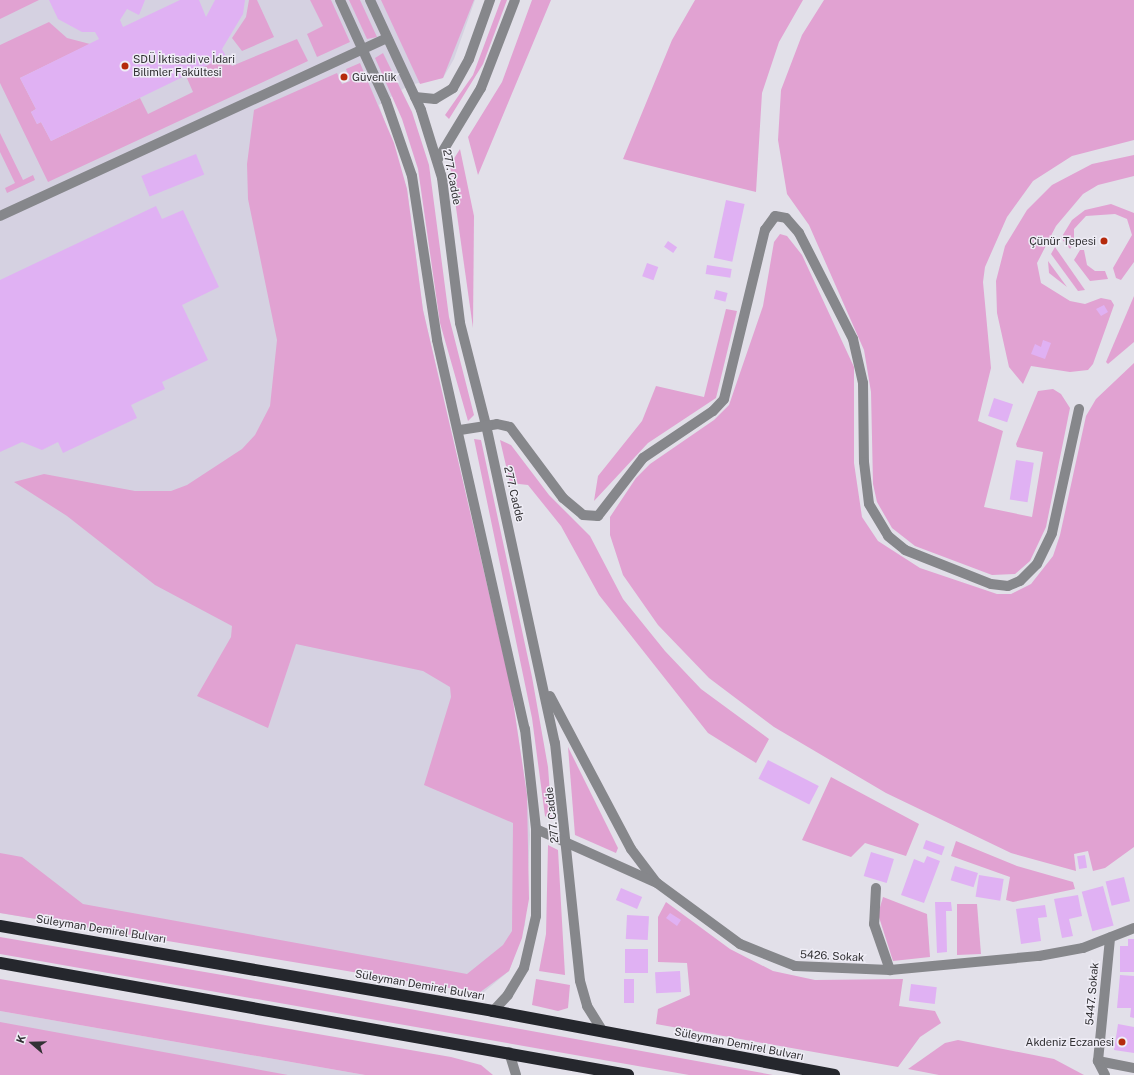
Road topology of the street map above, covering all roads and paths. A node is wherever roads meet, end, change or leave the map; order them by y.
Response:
1 (340, 0) edge
2 (370, 0) edge
3 (490, 0) edge
4 (515, 0) edge
5 (387, 38) junction
6 (362, 48) junction
7 (415, 97) junction
8 (438, 160) junction
9 (0, 216) edge
10 (1079, 409) dead end
11 (486, 425) junction
12 (460, 430) junction
13 (546, 688) junction
14 (536, 829) junction
15 (567, 843) junction
16 (657, 883) junction
17 (876, 888) dead end
18 (0, 926) edge
19 (1134, 928) edge
20 (1110, 938) junction
21 (0, 963) edge
22 (890, 970) junction
23 (493, 1011) junction
24 (603, 1032) junction
25 (509, 1052) junction
26 (1098, 1061) junction
27 (1134, 1068) edge
28 (578, 1070) edge
29 (516, 1075) edge
30 (628, 1075) edge
31 (834, 1075) edge
32 (1104, 1075) edge

1 - 6 street, 277. Cadde
2 - 5 street, 277. Cadde
3 - 7 street
4 - 8 street
5 - 6 street
5 - 7 street, 277. Cadde
6 - 9 street
6 - 12 street, 277. Cadde
7 - 8 street, 277. Cadde
8 - 11 street, 277. Cadde
10 - 11 street
11 - 12 street
11 - 13 street, 277. Cadde
12 - 14 street, 277. Cadde
13 - 15 street, 277. Cadde
13 - 16 street
14 - 15 street, 5426. Sokak
14 - 23 street, 277. Cadde
15 - 16 street, 5426. Sokak
15 - 24 street, 277. Cadde
16 - 22 street, 5426. Sokak
17 - 22 street
18 - 23 highway, Süleyman Demirel Bulvarı
19 - 20 street, 5426. Sokak
20 - 22 street, 5426. Sokak
20 - 26 street, 5447. Sokak
21 - 25 highway
23 - 24 highway, Süleyman Demirel Bulvarı
24 - 31 highway, Süleyman Demirel Bulvarı
25 - 28 highway
25 - 29 street
26 - 27 street
26 - 32 street, 5447. Sokak
28 - 30 highway

